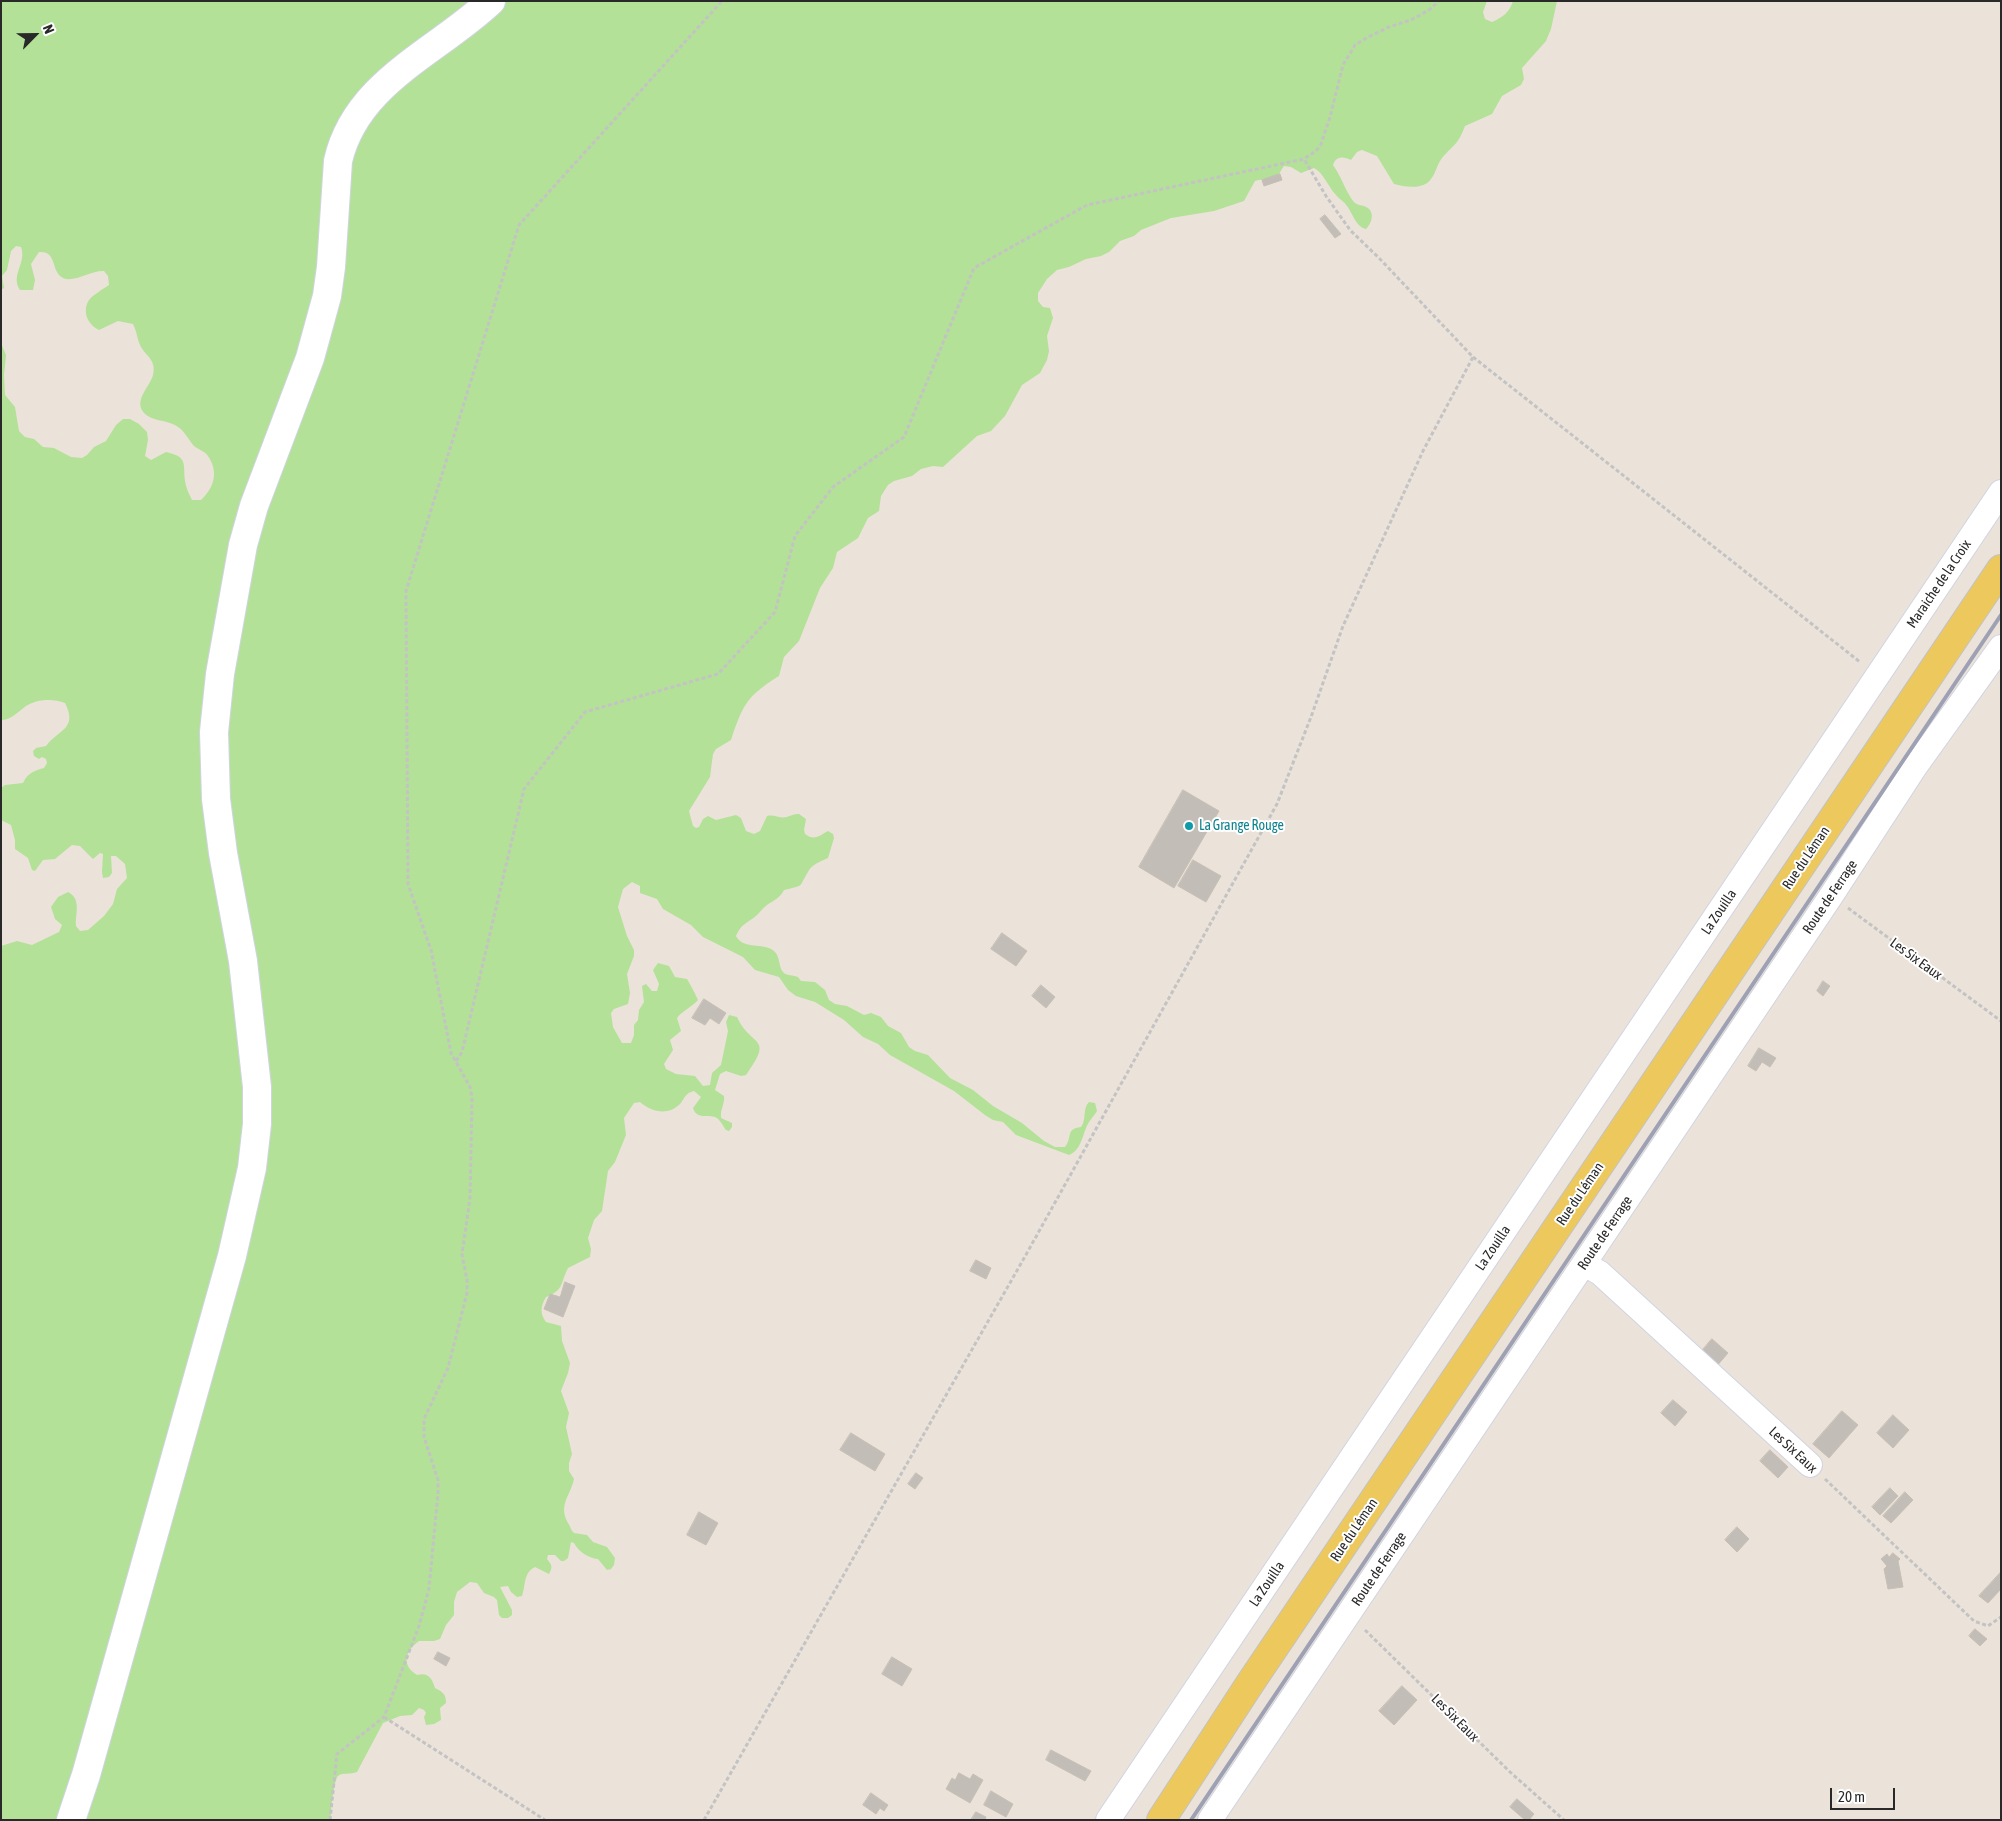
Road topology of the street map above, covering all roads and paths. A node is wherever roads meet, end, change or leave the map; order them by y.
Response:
1 (491, 1) edge
2 (722, 1) edge
3 (1439, 1) edge
4 (1304, 159) junction
5 (1473, 358) junction
6 (2001, 492) edge
7 (2001, 569) edge
8 (2001, 647) edge
9 (1877, 675) junction
10 (1831, 896) junction
11 (2001, 1021) edge
12 (456, 1061) junction
13 (1584, 1264) junction
14 (1810, 1464) joint
15 (2001, 1617) edge
16 (1345, 1619) junction
17 (384, 1718) junction
18 (71, 1820) edge
19 (330, 1820) edge
20 (546, 1820) edge
21 (704, 1820) edge
22 (1108, 1820) edge
23 (1161, 1820) edge
24 (1210, 1820) edge
25 (1564, 1820) edge

1 - 18 street
2 - 12 path
3 - 4 path
4 - 5 path
4 - 12 path
5 - 9 path
5 - 21 path
6 - 9 street, Maraiche de la Croix
7 - 23 main road, Rue du Léman
8 - 10 street, Route de Ferrage
9 - 22 street, La Zouilla
10 - 11 path, Les Six Eaux
10 - 13 street, Route de Ferrage
12 - 17 path
13 - 14 street, Les Six Eaux
13 - 16 street, Route de Ferrage
14 - 15 path, Les Six Eaux
16 - 24 street, Route de Ferrage
16 - 25 path, Les Six Eaux
17 - 19 path
17 - 20 path

